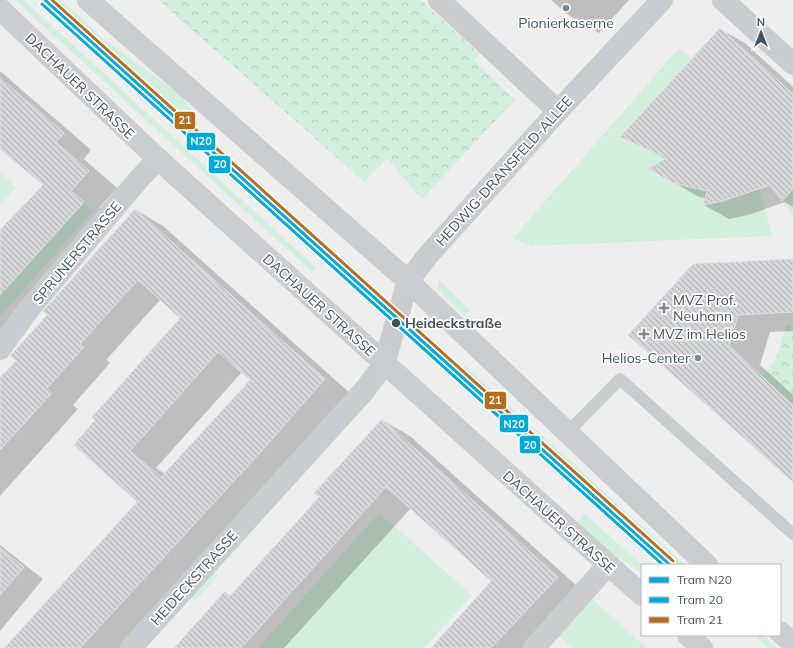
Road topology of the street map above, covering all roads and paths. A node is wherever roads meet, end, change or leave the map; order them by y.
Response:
1 (88, 0) edge
2 (439, 0) edge
3 (662, 0) edge
4 (723, 0) edge
5 (0, 9) edge
6 (793, 64) edge
7 (558, 111) junction
8 (158, 160) junction
9 (408, 281) junction
10 (0, 349) edge
11 (384, 364) junction
12 (567, 433) junction
13 (793, 534) edge
14 (706, 564) edge
15 (608, 566) junction
16 (641, 594) edge
17 (781, 633) edge
18 (689, 636) edge
19 (793, 644) edge
20 (131, 648) edge
21 (534, 648) edge
22 (702, 648) edge

1 - 9 main road
2 - 7 street
3 - 7 street, HEDWIG-DRANSFELD-ALLEE
4 - 6 street
5 - 8 main road, DACHAUER STRASSE
7 - 9 street, HEDWIG-DRANSFELD-ALLEE
8 - 10 street, SPRUNERSTRASSE
8 - 11 main road, DACHAUER STRASSE
9 - 11 street, HEDWIG-DRANSFELD-ALLEE
9 - 12 main road
11 - 15 main road, DACHAUER STRASSE
11 - 20 street, HEIDECKSTRASSE
12 - 13 lane
12 - 14 main road
15 - 16 main road, DACHAUER STRASSE
15 - 21 street
17 - 19 main road
18 - 22 main road

